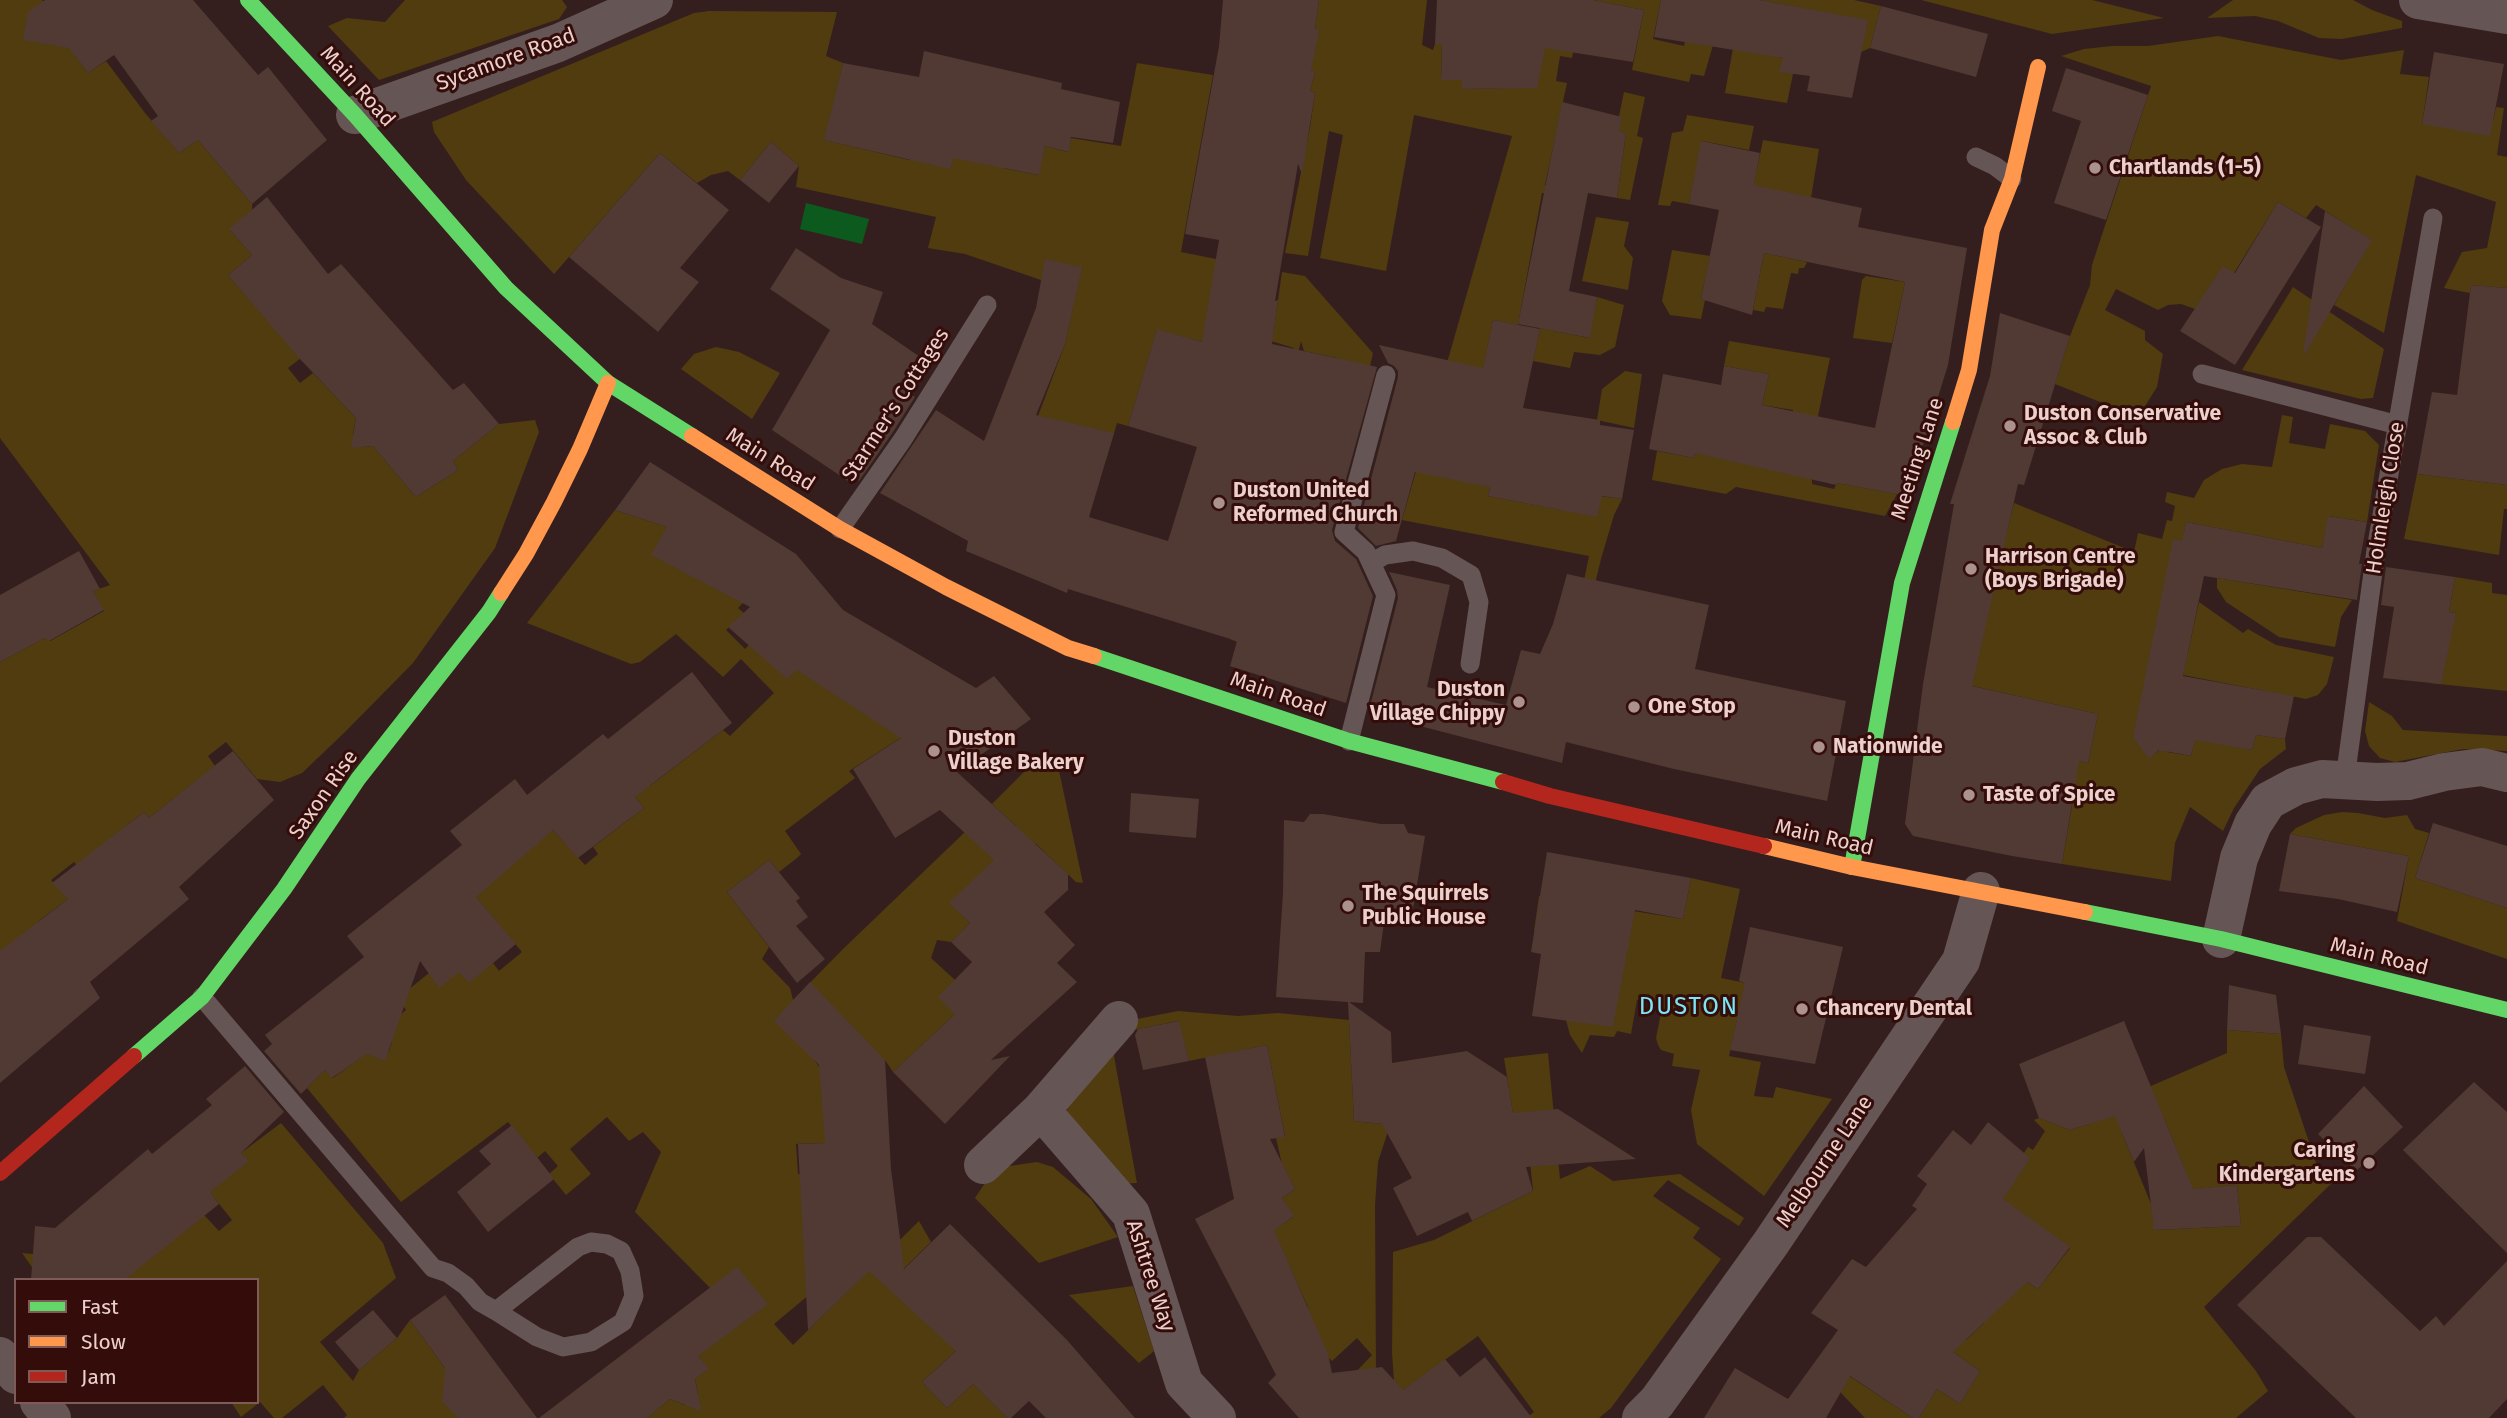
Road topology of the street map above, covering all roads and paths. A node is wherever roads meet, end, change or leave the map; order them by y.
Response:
1 (248, 0) edge
2 (654, 0) edge
3 (2418, 0) edge
4 (2507, 15) edge
5 (2038, 67) dead end
6 (355, 115) junction
7 (1976, 157) dead end
8 (2011, 179) junction
9 (2433, 218) dead end
10 (987, 305) dead end
11 (2202, 374) dead end
12 (1386, 375) dead end
13 (608, 383) junction
14 (2398, 425) junction
15 (840, 529) junction
16 (1371, 563) junction
17 (1470, 664) dead end
18 (1349, 741) junction
19 (2507, 773) edge
20 (2345, 779) junction
21 (1852, 867) junction
22 (1981, 891) junction
23 (2221, 939) junction
24 (202, 997) junction
25 (2507, 1010) edge
26 (1119, 1020) dead end
27 (1041, 1110) junction
28 (983, 1165) dead end
29 (0, 1173) edge
30 (496, 1311) junction
31 (0, 1356) edge
32 (14, 1373) edge
33 (40, 1404) edge
34 (52, 1418) edge
35 (1217, 1418) edge
36 (1641, 1418) edge

1 - 6 street, Main Road
2 - 6 street, Sycamore Road
3 - 4 street
5 - 8 street, Meeting Lane
6 - 13 street, Main Road
7 - 8 lane
8 - 21 street, Meeting Lane
9 - 14 lane, Holmleigh Close
10 - 15 lane, Starmer's Cottages
11 - 14 lane
12 - 16 lane
13 - 15 street, Main Road
13 - 24 street, Saxon Rise
14 - 20 lane, Holmleigh Close
15 - 18 street, Main Road
16 - 17 lane
16 - 18 lane
18 - 21 street, Main Road
19 - 20 street
20 - 23 street
21 - 22 street, Main Road
22 - 23 street, Main Road
22 - 36 street, Melbourne Lane
23 - 25 street, Main Road
24 - 29 street, Saxon Rise
24 - 30 lane
26 - 27 street
27 - 28 street
27 - 35 street, Ashtree Way
30 - 30 lane
31 - 32 street
33 - 34 street

